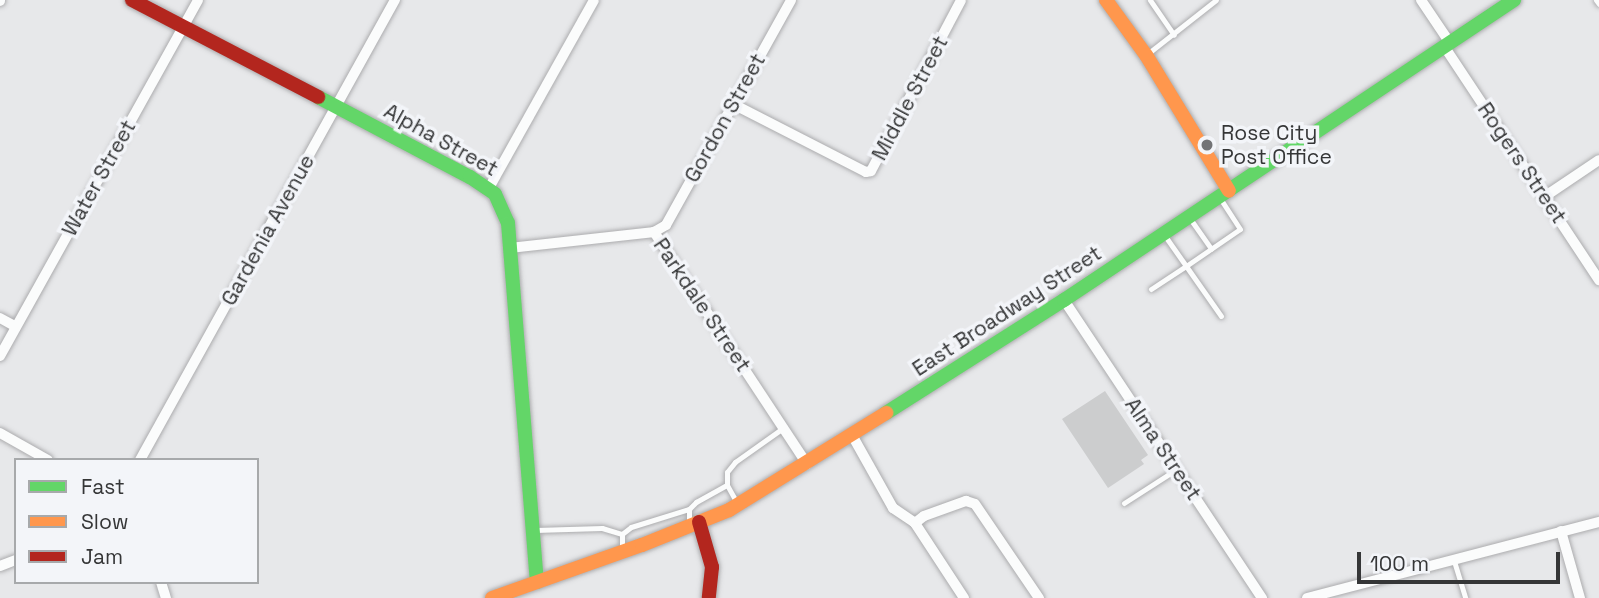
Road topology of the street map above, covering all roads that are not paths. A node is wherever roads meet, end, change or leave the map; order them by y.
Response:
1 (132, 0) edge
2 (198, 0) edge
3 (396, 0) edge
4 (594, 0) edge
5 (791, 0) edge
6 (961, 0) edge
7 (1106, 0) edge
8 (1150, 0) edge
9 (1216, 0) edge
10 (1422, 0) edge
11 (1514, 0) edge
12 (182, 27) junction
13 (1174, 35) junction
14 (1447, 44) junction
15 (1146, 55) junction
16 (733, 104) junction
17 (336, 107) junction
18 (1599, 160) edge
19 (489, 188) junction
20 (1224, 194) junction
21 (1544, 197) junction
22 (1189, 217) junction
23 (654, 232) junction
24 (1163, 234) junction
25 (510, 248) junction
26 (1211, 249) junction
27 (1186, 266) junction
28 (1599, 280) edge
29 (1151, 289) dead end
30 (1064, 300) junction
31 (1221, 316) dead end
32 (0, 318) edge
33 (16, 327) junction
34 (0, 356) edge
35 (783, 428) junction
36 (0, 433) edge
37 (852, 435) junction
38 (44, 458) edge
39 (141, 458) edge
40 (807, 464) junction
41 (1177, 469) junction
42 (727, 485) junction
43 (1124, 503) dead end
44 (738, 505) junction
45 (688, 509) junction
46 (1599, 522) edge
47 (915, 523) junction
48 (695, 524) junction
49 (531, 530) junction
50 (1561, 531) junction
51 (622, 534) junction
52 (622, 552) junction
53 (1453, 559) junction
54 (537, 582) junction
55 (492, 598) edge
56 (709, 598) edge
57 (964, 598) edge
58 (1039, 598) edge
59 (1262, 598) edge
60 (1307, 598) edge
61 (1465, 598) edge
62 (1580, 598) edge

1 - 12 main road, Alpha Street
2 - 12 street, Water Street
3 - 17 street, Gardenia Avenue
4 - 19 street
5 - 16 street, Gordon Street
6 - 16 street, Middle Street
7 - 15 main road
8 - 13 lane
9 - 13 lane
10 - 14 street, Rogers Street
11 - 14 main road, East Broadway Street
12 - 17 main road, Alpha Street
12 - 33 street, Water Street
13 - 15 lane
14 - 20 main road, East Broadway Street
14 - 21 street, Rogers Street
15 - 20 main road
16 - 23 street, Gordon Street
17 - 19 main road, Alpha Street
17 - 39 street, Gardenia Avenue
18 - 21 street
19 - 25 main road, Alpha Street
20 - 22 main road, East Broadway Street
20 - 26 lane
21 - 28 street, Rogers Street
22 - 24 main road, East Broadway Street
22 - 26 lane
23 - 25 street, Parkdale Street
23 - 35 street, Parkdale Street
24 - 27 lane
24 - 30 main road, East Broadway Street
25 - 49 main road, Alpha Street
26 - 27 lane
27 - 29 lane
27 - 31 lane
30 - 37 main road, East Broadway Street
30 - 41 street, Alma Street
32 - 33 street
33 - 34 street, Water Street
35 - 40 street, Parkdale Street
35 - 42 lane
36 - 38 street
37 - 40 main road, East Broadway Street
37 - 47 street
40 - 44 main road, East Broadway Street
41 - 43 lane
41 - 59 street, Alma Street
42 - 44 lane
42 - 45 lane
44 - 48 main road, East Broadway Street
45 - 48 lane
45 - 51 lane
46 - 50 street
47 - 57 street
47 - 58 street
48 - 52 main road, East Broadway Street
48 - 56 main road
49 - 51 lane
49 - 54 main road, Alpha Street
50 - 53 street
50 - 62 street
51 - 52 lane
52 - 54 main road, East Broadway Street
53 - 60 street
53 - 61 lane
54 - 55 main road, East Broadway Street

